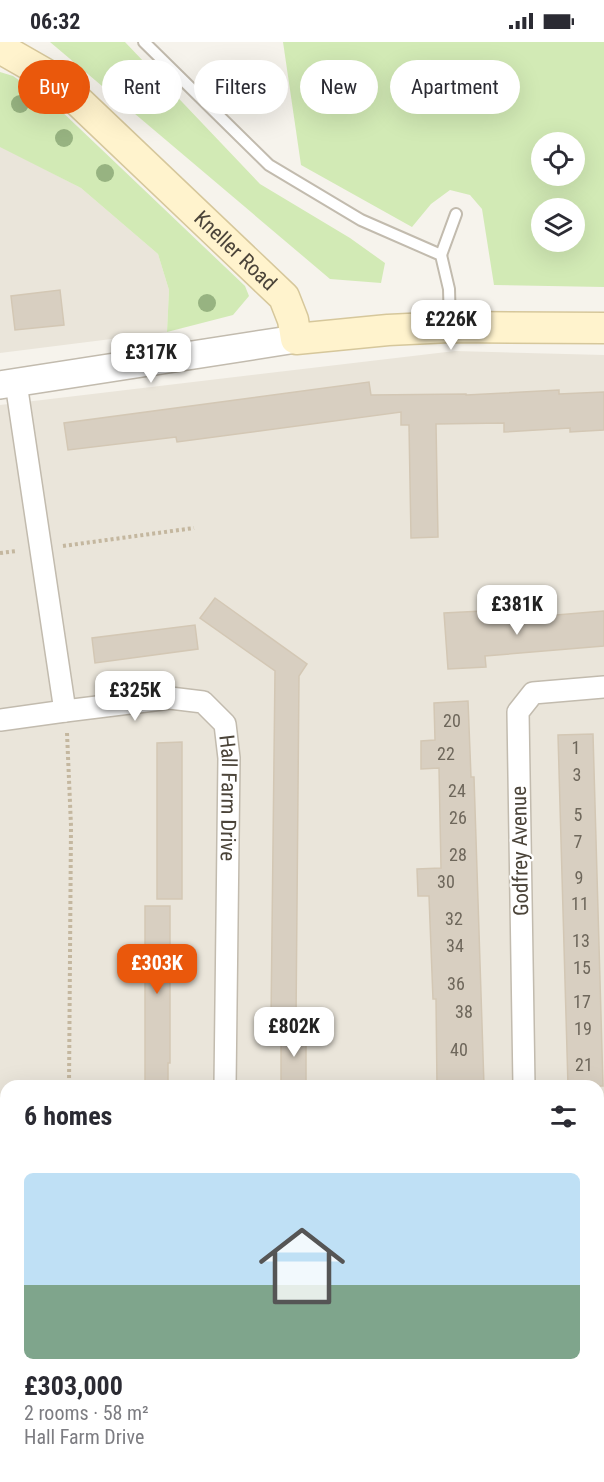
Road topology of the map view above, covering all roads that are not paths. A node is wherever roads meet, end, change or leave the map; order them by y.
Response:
1 (144, 42) edge
2 (0, 48) edge
3 (456, 214) dead end
4 (441, 255) junction
5 (450, 327) junction
6 (604, 328) edge
7 (296, 339) junction
8 (8, 384) edge
9 (604, 687) edge
10 (65, 711) junction
11 (0, 720) edge
12 (225, 1080) edge
13 (524, 1080) edge

1 - 4 lane
2 - 7 main road, Kneller Road
3 - 4 lane
4 - 5 lane
5 - 6 main road
5 - 7 main road
7 - 8 street
8 - 10 street
9 - 13 street, Godfrey Avenue
10 - 11 street, Hall Farm Drive
10 - 12 street, Hall Farm Drive

